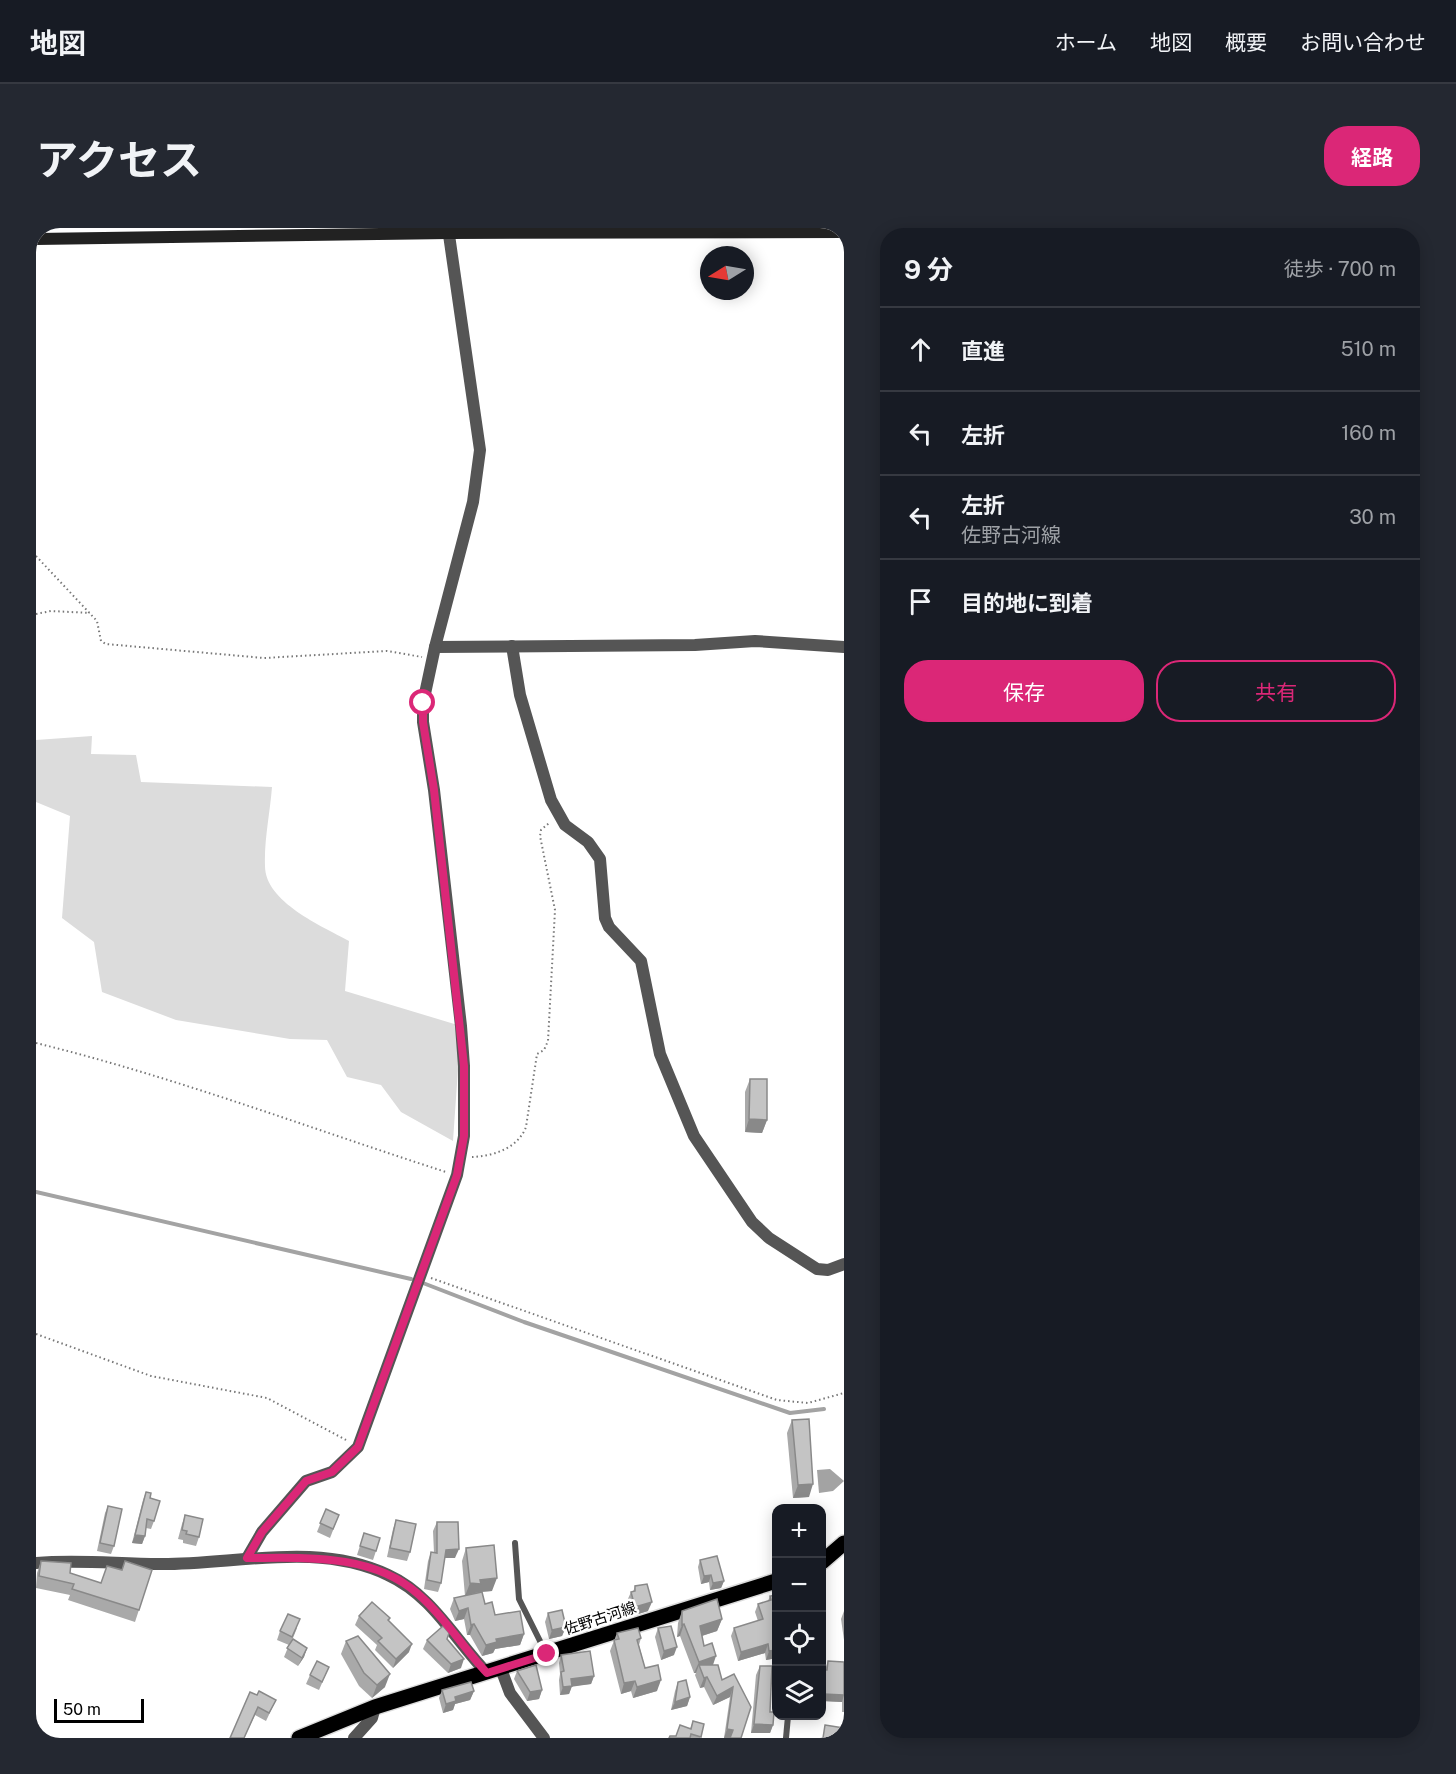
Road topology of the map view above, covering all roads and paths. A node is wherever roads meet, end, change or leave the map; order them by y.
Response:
1 (449, 230) edge
2 (844, 232) edge
3 (36, 239) edge
4 (36, 556) edge
5 (91, 613) junction
6 (36, 614) edge
7 (512, 646) junction
8 (844, 647) edge
9 (434, 653) junction
10 (559, 817) junction
11 (36, 1043) edge
12 (462, 1158) junction
13 (457, 1175) junction
14 (844, 1264) edge
15 (420, 1275) junction
16 (36, 1334) edge
17 (844, 1393) edge
18 (358, 1447) junction
19 (515, 1543) dead end
20 (844, 1543) edge
21 (247, 1558) junction
22 (826, 1559) edge
23 (36, 1563) edge
24 (772, 1583) edge
25 (547, 1654) junction
26 (494, 1671) junction
27 (375, 1707) junction
28 (788, 1720) edge
29 (299, 1738) edge
30 (354, 1738) edge
31 (544, 1738) edge
32 (786, 1738) edge

1 - 2 main road
1 - 3 main road
1 - 9 street
4 - 5 path
5 - 6 path
5 - 9 path
7 - 8 street
7 - 9 street
7 - 10 street
9 - 12 street
10 - 12 path
10 - 14 street
11 - 13 path
12 - 13 street
13 - 15 street
15 - 17 path
15 - 18 street
16 - 18 path
18 - 21 street
19 - 25 lane
20 - 22 main road
21 - 23 street
21 - 26 street
24 - 25 main road, 佐野古河線
25 - 26 main road, 佐野古河線
26 - 27 main road, 佐野古河線
26 - 31 street
27 - 29 main road, 佐野古河線
27 - 30 street
28 - 32 lane

